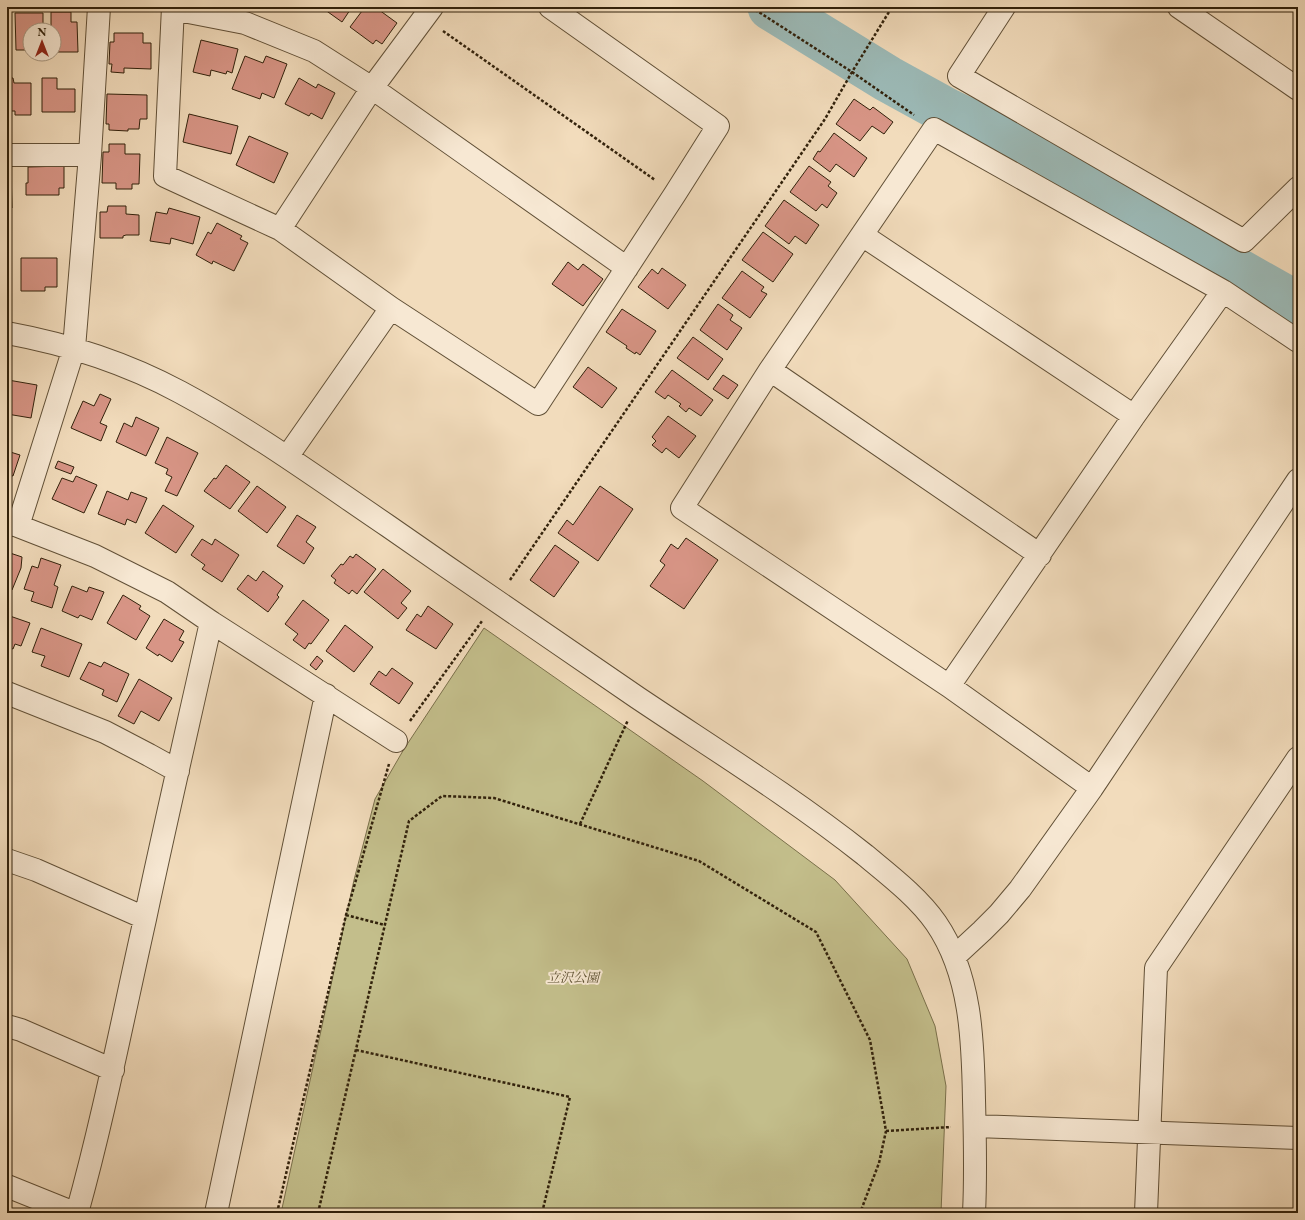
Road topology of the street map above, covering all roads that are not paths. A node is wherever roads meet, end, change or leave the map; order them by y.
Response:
1 (99, 7) edge
2 (550, 7) edge
3 (1004, 7) edge
4 (1179, 7) edge
5 (173, 8) edge
6 (428, 12) edge
7 (372, 88) junction
8 (1298, 89) edge
9 (7, 155) edge
10 (90, 156) junction
11 (1298, 188) edge
12 (280, 229) junction
13 (862, 234) junction
14 (627, 268) junction
15 (1223, 291) junction
16 (391, 308) junction
17 (7, 333) edge
18 (1298, 342) edge
19 (74, 348) junction
20 (770, 370) junction
21 (1134, 416) junction
22 (287, 457) junction
23 (1298, 480) edge
24 (13, 525) edge
25 (1040, 554) junction
26 (210, 622) junction
27 (949, 686) junction
28 (7, 693) edge
29 (326, 695) junction
30 (396, 741) road end
31 (1298, 758) edge
32 (178, 771) junction
33 (1092, 788) junction
34 (7, 860) edge
35 (145, 918) junction
36 (955, 956) junction
37 (7, 1026) edge
38 (113, 1070) junction
39 (975, 1126) junction
40 (1149, 1132) junction
41 (1298, 1138) edge
42 (7, 1186) edge
43 (74, 1213) edge
44 (77, 1213) edge
45 (216, 1213) edge
46 (974, 1213) edge
47 (1146, 1213) edge

1 - 10 street
2 - 14 street
3 - 11 street
4 - 8 street
5 - 7 street
5 - 12 street
6 - 7 street
7 - 12 street
7 - 14 street
9 - 10 street
10 - 19 street
12 - 16 street
13 - 15 street
13 - 20 street
13 - 21 street
14 - 16 street
15 - 18 street
15 - 21 street
16 - 22 street
17 - 19 street
19 - 22 street
19 - 24 street
20 - 25 street
20 - 27 street
21 - 25 street
22 - 36 street
23 - 33 street
24 - 26 street
25 - 27 street
26 - 29 street
26 - 32 street
27 - 33 street
28 - 32 street
29 - 30 street
29 - 45 street
31 - 40 street
32 - 35 street
33 - 36 street
34 - 35 street
35 - 38 street
36 - 39 street
37 - 38 street
38 - 44 street
39 - 40 street
39 - 46 street
40 - 41 street
40 - 47 street
42 - 43 street

